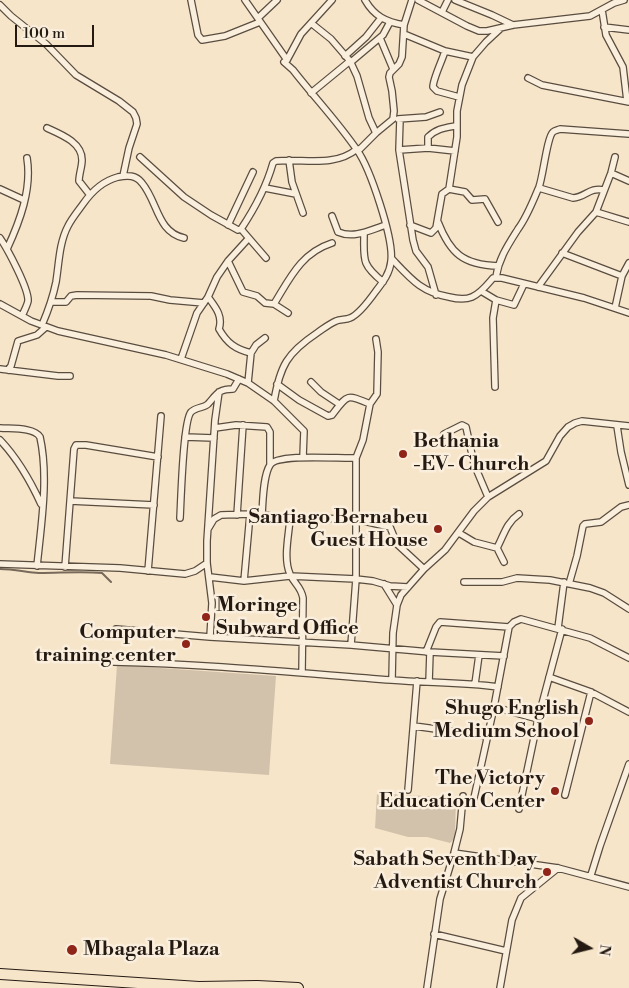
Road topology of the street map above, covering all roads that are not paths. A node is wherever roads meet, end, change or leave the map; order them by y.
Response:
1 (191, 0) edge
2 (244, 0) edge
3 (277, 0) edge
4 (332, 0) edge
5 (364, 0) edge
6 (412, 0) edge
7 (418, 0) edge
8 (448, 0) edge
9 (455, 0) edge
10 (624, 0) edge
11 (615, 1) edge
12 (0, 6) edge
13 (602, 10) junction
14 (442, 12) junction
15 (381, 18) junction
16 (259, 20) junction
17 (390, 22) junction
18 (312, 23) junction
19 (404, 25) junction
20 (512, 25) junction
21 (604, 27) junction
22 (500, 29) junction
23 (629, 30) edge
24 (404, 34) junction
25 (380, 38) junction
26 (445, 51) junction
27 (345, 56) junction
28 (473, 57) junction
29 (287, 60) junction
30 (350, 62) junction
31 (393, 69) junction
32 (528, 78) dead end
33 (311, 93) junction
34 (459, 98) junction
35 (628, 101) edge
36 (440, 112) dead end
37 (396, 119) junction
38 (455, 126) junction
39 (47, 128) dead end
40 (376, 133) junction
41 (629, 134) edge
42 (428, 148) junction
43 (358, 150) junction
44 (399, 150) junction
45 (455, 151) junction
46 (615, 157) dead end
47 (26, 158) dead end
48 (140, 158) dead end
49 (289, 160) junction
50 (253, 172) dead end
51 (611, 173) junction
52 (123, 176) junction
53 (629, 181) edge
54 (265, 188) junction
55 (538, 188) junction
56 (0, 189) edge
57 (449, 190) junction
58 (604, 190) junction
59 (296, 194) junction
60 (90, 195) junction
61 (24, 200) junction
62 (596, 212) junction
63 (303, 213) dead end
64 (332, 216) dead end
65 (437, 220) junction
66 (498, 222) dead end
67 (629, 222) edge
68 (228, 225) junction
69 (386, 225) junction
70 (410, 225) junction
71 (241, 229) junction
72 (364, 233) junction
73 (0, 238) edge
74 (184, 238) dead end
75 (248, 239) junction
76 (332, 243) dead end
77 (8, 249) junction
78 (562, 253) junction
79 (266, 258) dead end
80 (392, 259) junction
81 (228, 261) junction
82 (629, 263) edge
83 (498, 266) junction
84 (622, 276) junction
85 (496, 278) junction
86 (383, 282) junction
87 (524, 284) junction
88 (538, 287) junction
89 (481, 291) junction
90 (436, 295) junction
91 (206, 300) junction
92 (496, 300) junction
93 (51, 302) junction
94 (0, 304) edge
95 (274, 304) junction
96 (615, 308) junction
97 (288, 313) dead end
98 (629, 313) edge
99 (22, 316) junction
100 (44, 326) junction
101 (265, 338) dead end
102 (376, 339) dead end
103 (251, 352) junction
104 (181, 359) junction
105 (0, 369) edge
106 (8, 370) junction
107 (70, 376) dead end
108 (239, 379) junction
109 (311, 382) dead end
110 (248, 384) junction
111 (277, 384) junction
112 (495, 387) dead end
113 (220, 392) junction
114 (274, 401) junction
115 (339, 404) junction
116 (370, 404) junction
117 (162, 416) dead end
118 (243, 425) junction
119 (617, 426) junction
120 (629, 426) edge
121 (0, 428) edge
122 (214, 428) junction
123 (444, 434) dead end
124 (185, 437) junction
125 (214, 438) junction
126 (0, 440) edge
127 (158, 457) junction
128 (303, 458) junction
129 (356, 458) junction
130 (270, 463) junction
131 (629, 485) edge
132 (488, 497) junction
133 (70, 501) junction
134 (154, 504) junction
135 (629, 505) edge
136 (42, 506) junction
137 (237, 514) junction
138 (250, 514) junction
139 (262, 514) junction
140 (519, 514) dead end
141 (180, 518) dead end
142 (290, 518) junction
143 (356, 519) junction
144 (208, 529) junction
145 (459, 533) junction
146 (497, 548) junction
147 (504, 562) dead end
148 (207, 563) junction
149 (0, 564) edge
150 (37, 566) junction
151 (65, 567) junction
152 (424, 569) junction
153 (148, 571) junction
154 (290, 576) junction
155 (210, 577) junction
156 (356, 579) junction
157 (244, 581) junction
158 (464, 582) dead end
159 (567, 583) junction
160 (384, 584) junction
161 (408, 587) junction
162 (397, 605) junction
163 (629, 609) edge
164 (509, 628) junction
165 (116, 629) dead end
166 (560, 629) junction
167 (210, 637) junction
168 (304, 641) junction
169 (351, 645) junction
170 (393, 648) junction
171 (428, 652) junction
172 (478, 655) junction
173 (504, 656) junction
174 (629, 658) edge
175 (114, 662) dead end
176 (302, 672) junction
177 (549, 677) junction
178 (392, 680) junction
179 (416, 681) junction
180 (429, 682) junction
181 (475, 684) junction
182 (498, 687) junction
183 (591, 692) junction
184 (494, 707) junction
185 (629, 712) edge
186 (538, 719) junction
187 (414, 726) junction
188 (487, 736) junction
189 (629, 764) edge
190 (408, 790) dead end
191 (566, 794) dead end
192 (463, 796) dead end
193 (474, 798) dead end
194 (519, 809) dead end
195 (454, 854) junction
196 (558, 868) junction
197 (591, 875) junction
198 (629, 887) edge
199 (434, 934) junction
200 (506, 951) junction
201 (0, 974) edge
202 (298, 988) edge
203 (427, 988) edge
204 (500, 988) edge

1 - 16 street
2 - 16 street
3 - 16 street
4 - 18 street
5 - 15 street
6 - 19 street
7 - 14 street
8 - 14 street
9 - 20 street
10 - 11 street
11 - 13 street
12 - 52 street
13 - 20 street
13 - 21 street
14 - 22 street
15 - 17 street
15 - 27 street
16 - 29 street
17 - 19 street
17 - 25 street
18 - 27 street
18 - 29 street
19 - 24 street
20 - 22 street
21 - 23 street
21 - 35 street
22 - 28 street
24 - 26 street
24 - 31 street
25 - 30 street
25 - 31 street
26 - 28 street
26 - 34 street
27 - 30 street
28 - 34 street
29 - 33 street
30 - 33 street
30 - 40 street
31 - 37 street
32 - 35 street
33 - 43 street
34 - 38 street
36 - 37 street
37 - 40 street
37 - 44 street
38 - 42 street
38 - 45 street
39 - 60 street
40 - 43 street
41 - 55 street
42 - 44 street
42 - 45 street
43 - 49 street
43 - 69 street
44 - 70 street
45 - 57 street
46 - 51 street
47 - 61 street
48 - 68 street
49 - 54 street
49 - 59 street
50 - 68 street
51 - 53 street
51 - 58 street
52 - 60 street
52 - 74 street
54 - 59 street
54 - 71 street
55 - 58 street
55 - 83 street
56 - 61 street
57 - 65 street
57 - 66 street
58 - 62 street
59 - 63 street
60 - 93 street
61 - 77 street
62 - 67 street
62 - 78 street
64 - 72 street
65 - 70 street
65 - 83 street
68 - 71 street
69 - 72 street
69 - 80 street
70 - 90 street
71 - 75 street
72 - 86 street
73 - 77 street
75 - 79 street
75 - 81 street
76 - 95 street
77 - 99 street
78 - 84 street
78 - 88 street
80 - 86 street
80 - 90 street
81 - 91 street
81 - 95 street
82 - 84 street
83 - 85 street
84 - 96 street
85 - 87 street
85 - 89 street
86 - 111 street
87 - 88 street
87 - 92 street
88 - 96 street
89 - 90 street
89 - 92 street
91 - 93 street
91 - 103 street
91 - 104 street
92 - 112 street
93 - 100 street
94 - 99 street
95 - 97 street
96 - 98 street
99 - 100 street
100 - 104 street
100 - 106 street
101 - 103 street
102 - 116 street
103 - 110 street
104 - 108 street
105 - 106 street
106 - 107 street
108 - 110 street
108 - 113 street
109 - 115 street
110 - 114 street
111 - 114 street
111 - 115 street
113 - 122 street
113 - 124 street
114 - 128 street
115 - 116 street
116 - 129 street
117 - 127 street
118 - 122 street
118 - 130 street
118 - 137 street
119 - 120 street
119 - 131 street
119 - 132 street
121 - 136 street
122 - 125 street
123 - 132 street
124 - 125 street
124 - 141 street
125 - 144 street
126 - 136 street
127 - 133 street
127 - 134 street
128 - 129 street
128 - 130 street
129 - 143 street
130 - 139 street
132 - 145 street
133 - 134 street
133 - 151 street
134 - 153 street
135 - 159 street
136 - 150 street
137 - 138 street
137 - 144 street
138 - 139 street
138 - 157 street
139 - 142 street
140 - 146 street
142 - 143 street
142 - 154 street
143 - 152 street
143 - 156 street
144 - 148 street
145 - 146 street
145 - 152 street
146 - 147 street
148 - 153 street
148 - 155 street
149 - 150 street
150 - 151 street
151 - 153 street
152 - 161 street
154 - 156 street
154 - 157 street
154 - 168 street
155 - 157 street
155 - 167 street
156 - 160 street
156 - 169 street
158 - 159 street
159 - 163 street
159 - 166 street
160 - 161 street
160 - 162 street
161 - 162 street
162 - 170 street
164 - 166 street
164 - 171 street
164 - 173 street
165 - 167 street
166 - 174 street
166 - 177 street
167 - 168 street
168 - 169 street
168 - 176 street
169 - 170 street
170 - 171 street
170 - 178 street
171 - 172 street
171 - 180 street
172 - 173 street
172 - 181 street
173 - 182 street
175 - 176 street
176 - 178 street
177 - 183 street
177 - 186 street
178 - 179 street
179 - 180 street
179 - 187 street
180 - 181 street
181 - 182 street
182 - 184 street
183 - 185 street
183 - 191 street
184 - 186 street
184 - 188 street
186 - 194 street
187 - 188 street
187 - 190 street
188 - 193 street
189 - 197 street
192 - 195 street
195 - 196 street
195 - 199 street
196 - 197 street
196 - 200 street
197 - 198 street
199 - 200 street
199 - 203 street
200 - 204 street
201 - 202 highway

